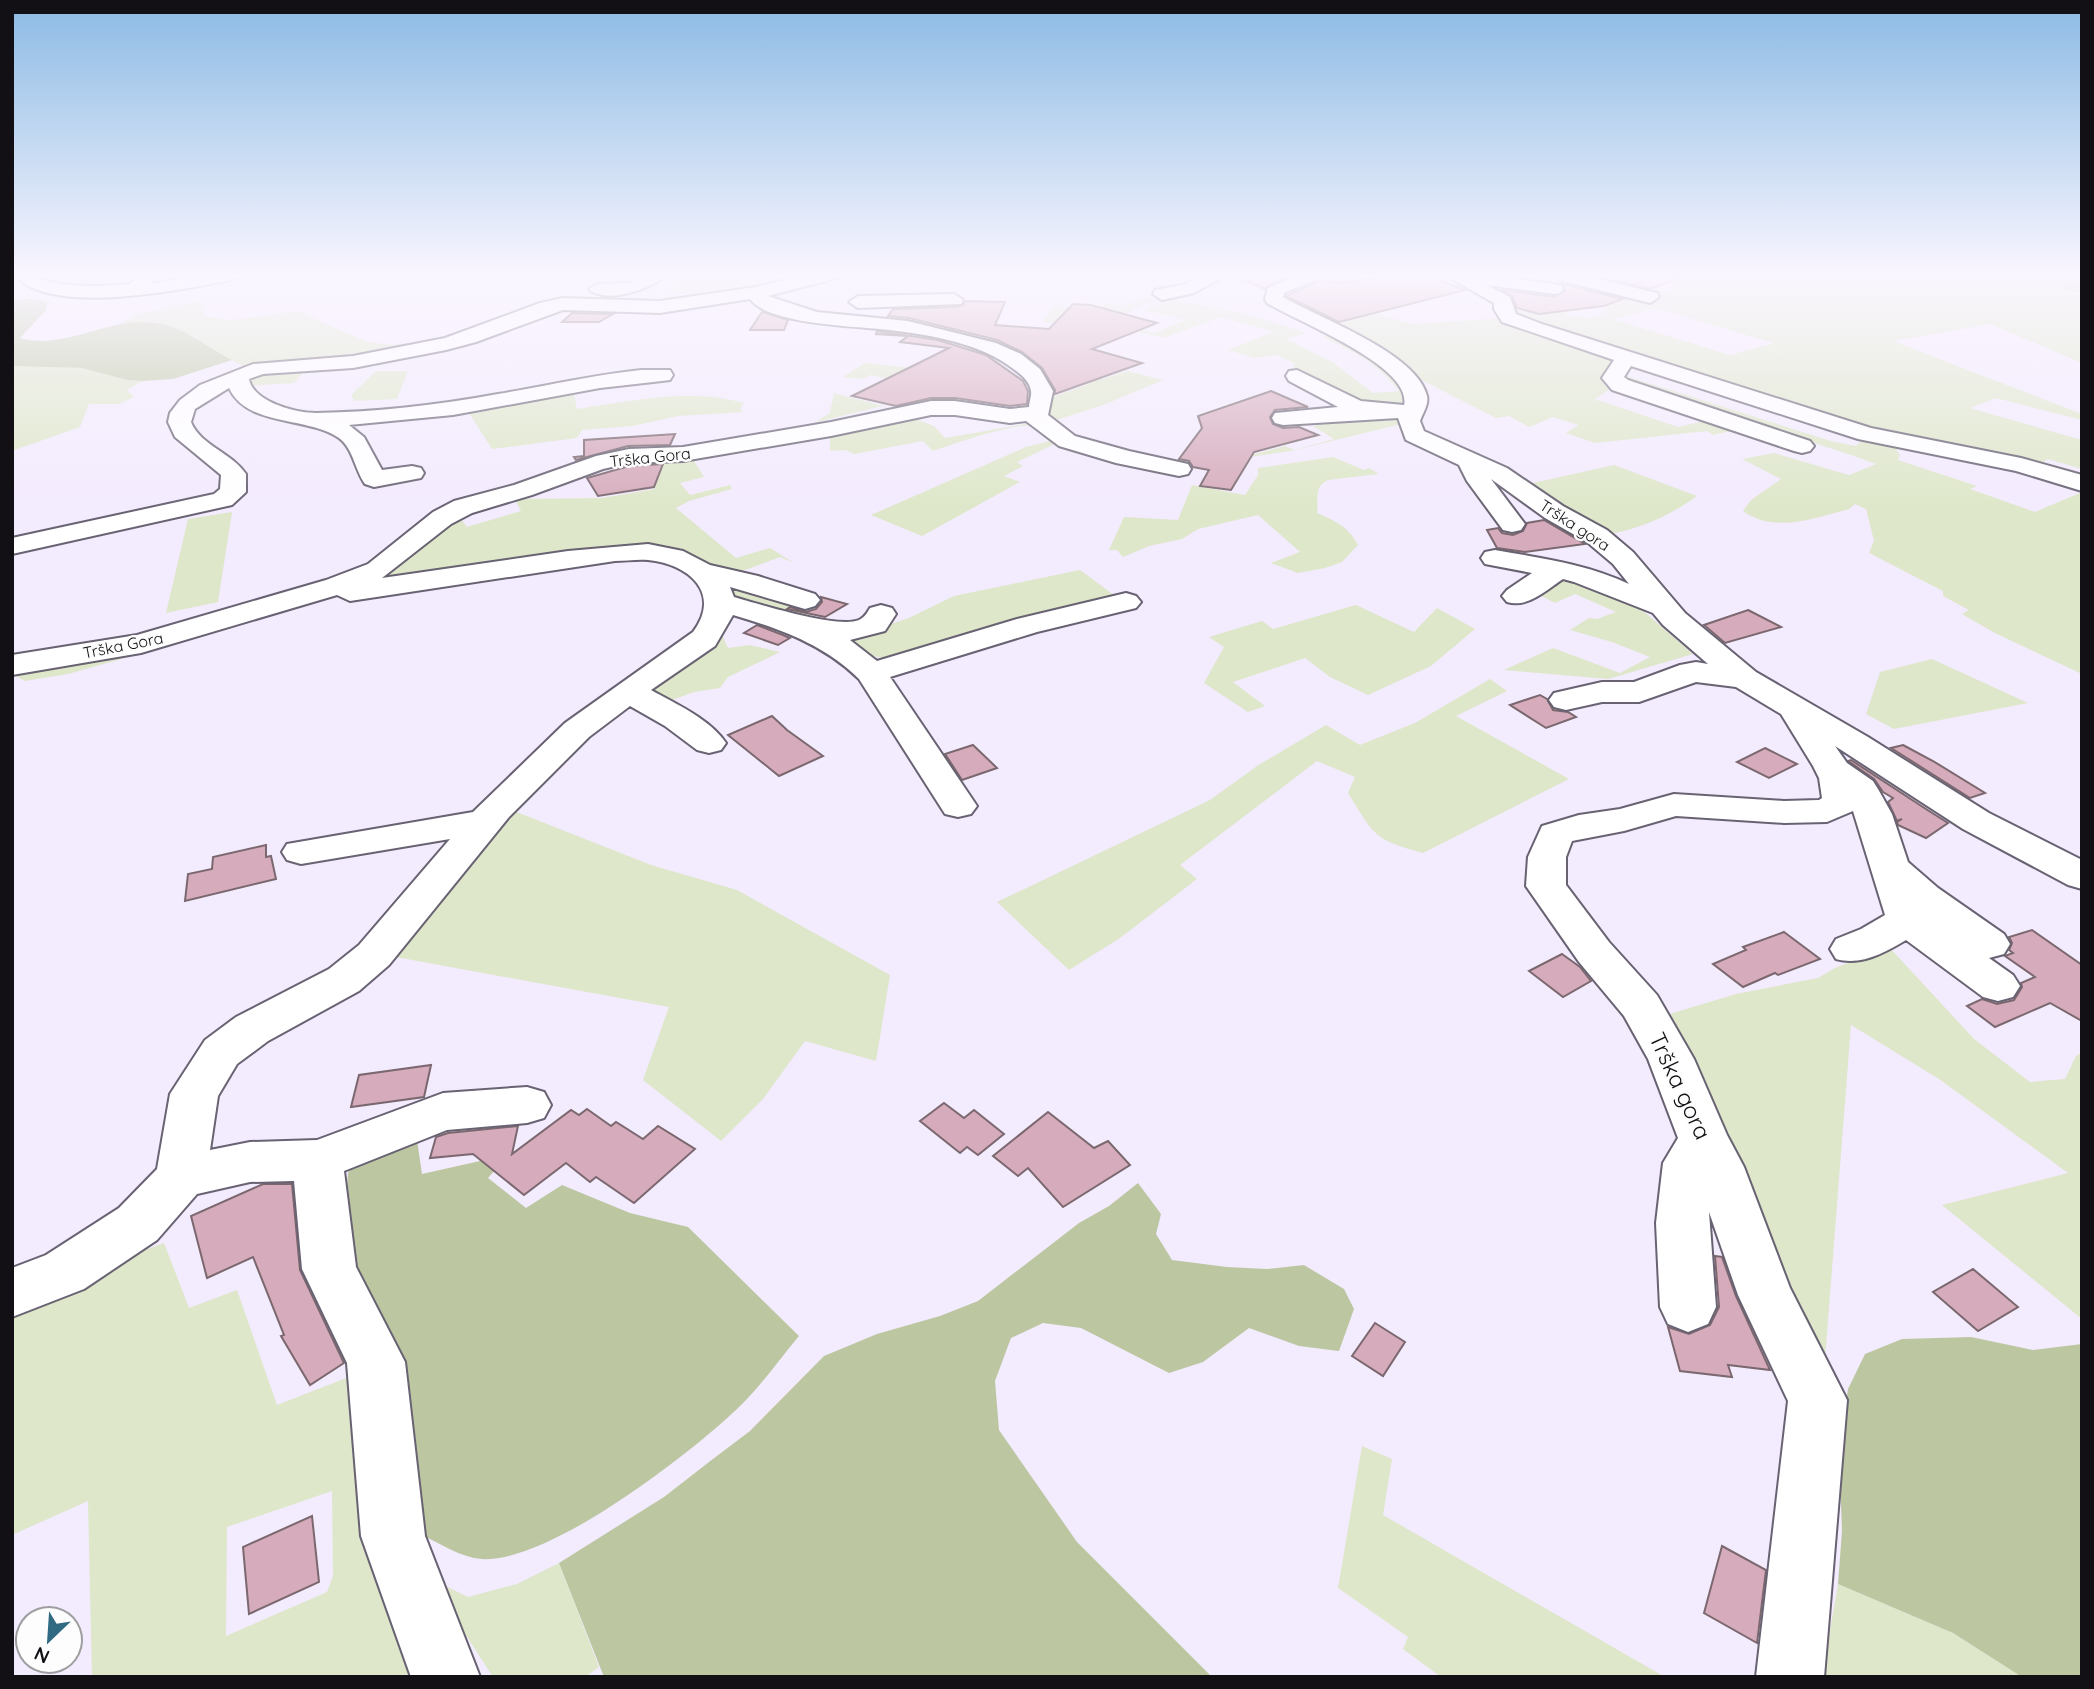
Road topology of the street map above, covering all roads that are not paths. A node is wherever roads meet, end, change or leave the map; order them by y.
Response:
1 (400, 353) edge
2 (997, 353) edge
3 (1377, 353) edge
4 (1611, 353) edge
5 (1626, 358) junction
6 (662, 375) dead end
7 (238, 376) junction
8 (1297, 376) dead end
9 (1375, 411) junction
10 (1412, 412) junction
11 (1033, 415) junction
12 (1283, 418) dead end
13 (317, 419) junction
14 (1802, 446) dead end
15 (1469, 460) junction
16 (2008, 463) junction
17 (1179, 470) dead end
18 (412, 473) dead end
19 (2082, 484) edge
20 (2040, 490) dead end
21 (1512, 524) dead end
22 (12, 546) edge
23 (1495, 558) dead end
24 (1557, 570) junction
25 (336, 586) junction
26 (712, 588) junction
27 (1517, 596) dead end
28 (1126, 602) dead end
29 (1667, 607) junction
30 (803, 613) junction
31 (881, 614) dead end
32 (12, 665) edge
33 (871, 673) junction
34 (1745, 679) junction
35 (628, 691) junction
36 (1566, 700) dead end
37 (1795, 708) junction
38 (709, 743) dead end
39 (1833, 771) junction
40 (958, 806) dead end
41 (484, 822) junction
42 (301, 852) dead end
43 (1891, 869) junction
44 (2082, 876) edge
45 (1907, 920) junction
46 (1989, 944) dead end
47 (1851, 949) dead end
48 (1998, 986) dead end
49 (527, 1105) dead end
50 (1704, 1140) junction
51 (319, 1160) junction
52 (181, 1177) junction
53 (12, 1293) edge
54 (1688, 1307) dead end
55 (446, 1677) edge
56 (1790, 1677) edge

1 - 7 street
2 - 11 street
3 - 10 street, Trška gora
4 - 5 street
5 - 14 street
5 - 16 street
6 - 13 street
7 - 13 street
7 - 22 street
8 - 9 street
9 - 10 street
9 - 12 street
10 - 15 street, Trška gora
11 - 17 street
11 - 25 street, Trška Gora
13 - 18 street
15 - 21 street, Trška gora
15 - 29 street, Trška gora
16 - 19 street
16 - 20 street
23 - 24 street, Trška gora
24 - 27 street
24 - 29 street, Trška gora
25 - 26 street
25 - 32 street, Trška Gora
26 - 30 street
26 - 35 street
28 - 33 street
29 - 34 street, Trška gora
30 - 31 street
30 - 33 street
33 - 40 street
34 - 36 street, Trška gora
34 - 37 street, Trška gora
35 - 38 street
35 - 41 street
37 - 39 street, Trška gora
37 - 44 street, Trška gora
39 - 43 street, Trška gora
39 - 50 street, Trška gora
41 - 42 street
41 - 52 street
43 - 45 street, Trška gora
43 - 46 street
45 - 47 street
45 - 48 street
49 - 51 street
50 - 54 street
50 - 56 street, Trška gora
51 - 52 street
51 - 55 street
52 - 53 street

